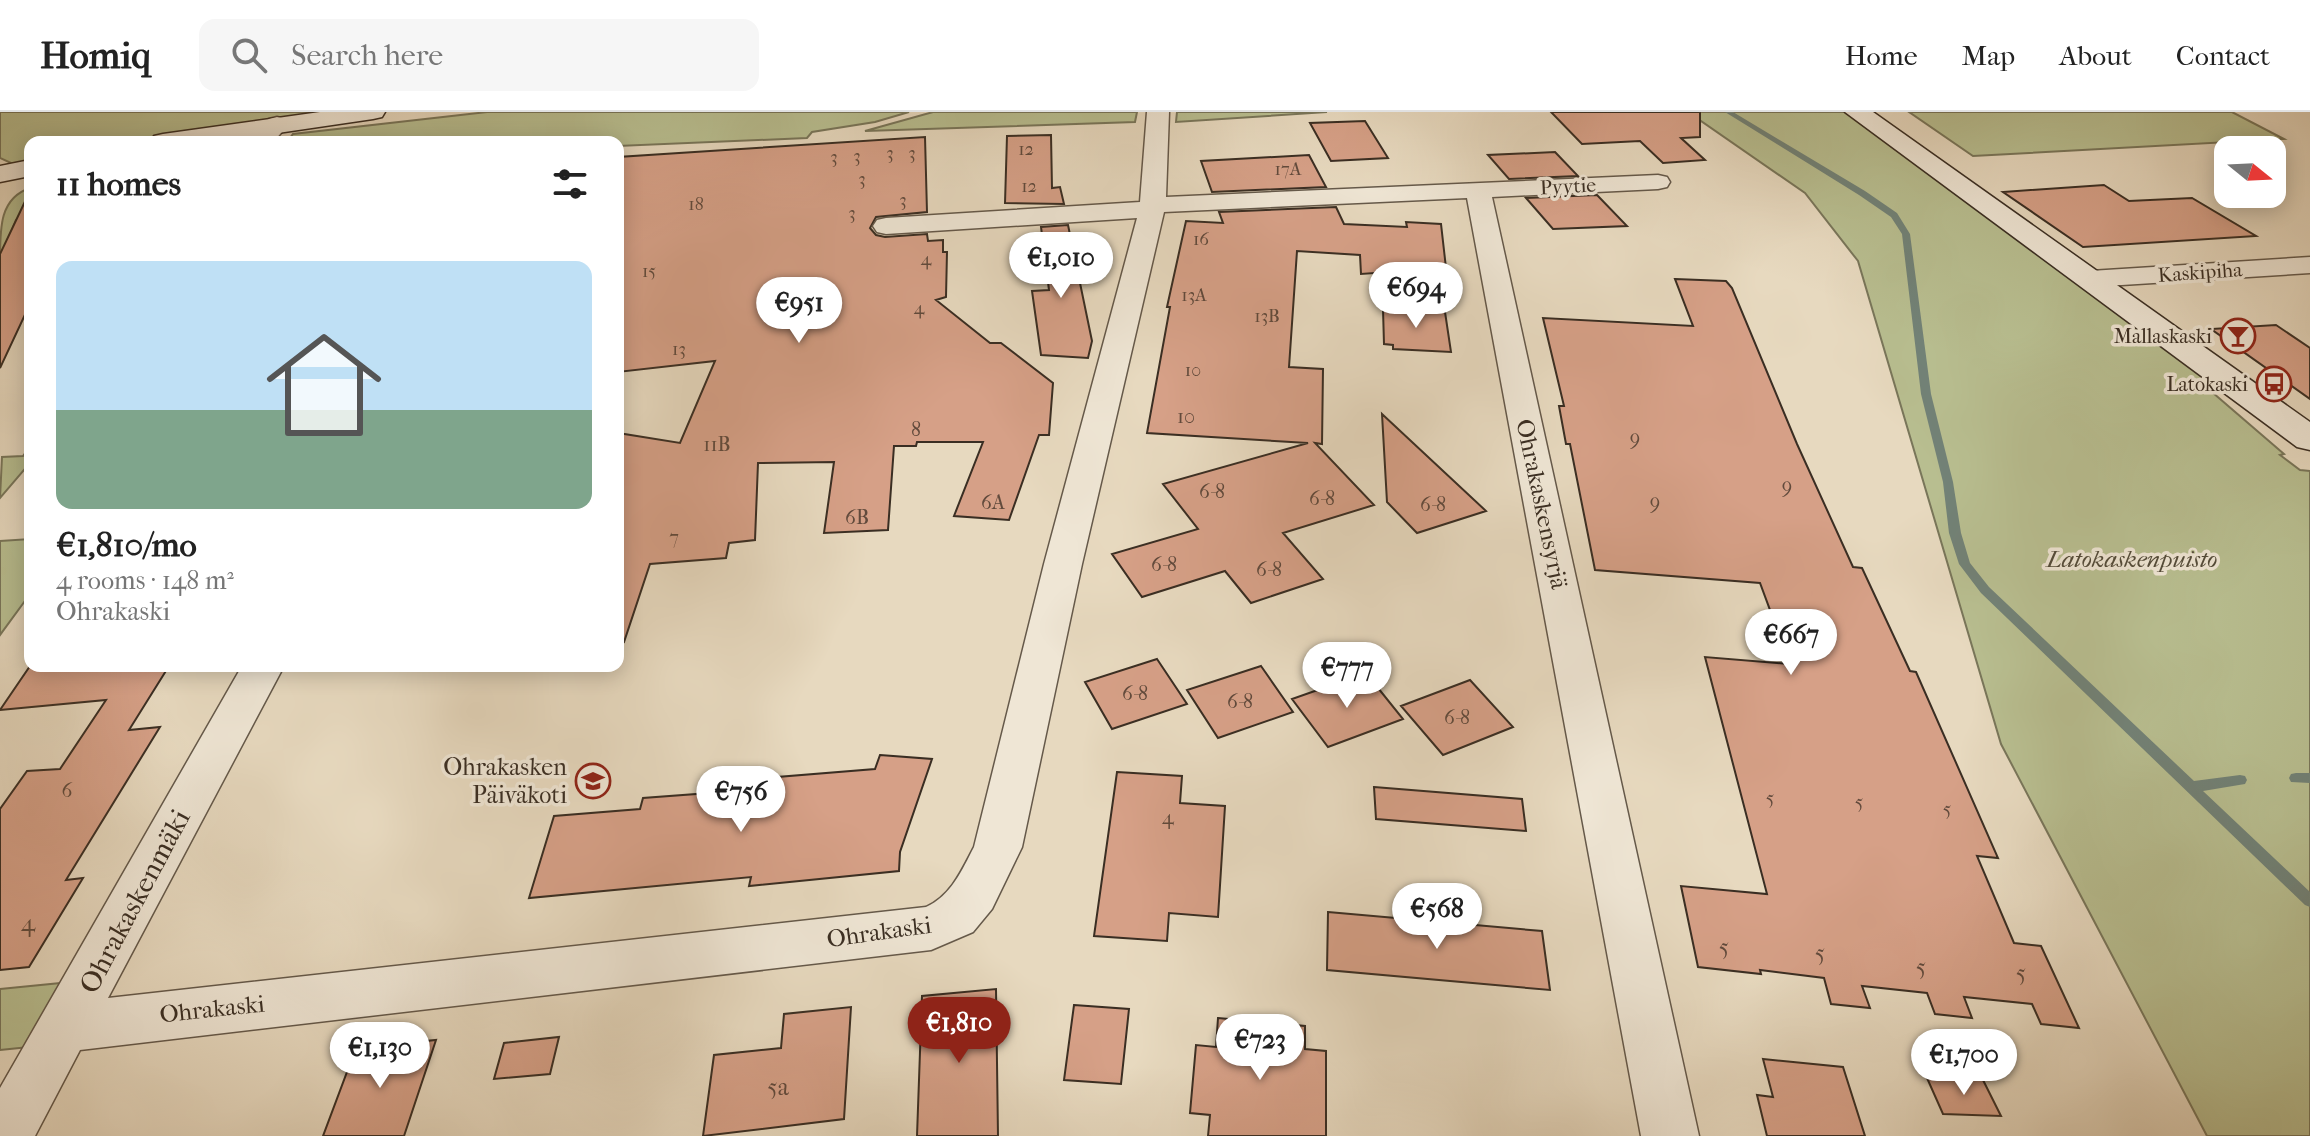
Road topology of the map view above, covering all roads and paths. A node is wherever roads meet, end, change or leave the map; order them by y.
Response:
1 (373, 112) edge
2 (1158, 112) edge
3 (1857, 112) edge
4 (268, 133) edge
5 (233, 136) edge
6 (24, 169) edge
7 (0, 174) edge
8 (1658, 182) dead end
9 (1478, 190) junction
10 (1153, 207) junction
11 (886, 226) dead end
12 (2310, 265) edge
13 (2090, 279) junction
14 (2310, 439) edge
15 (260, 672) edge
16 (66, 1027) junction
17 (4, 1136) edge
18 (1670, 1136) edge

1 - 4 street
2 - 10 street, Ohrakaski
3 - 13 street
4 - 5 street
6 - 7 street
8 - 9 street, Pyytie
9 - 10 street
9 - 18 street, Ohrakaskensyrjä
10 - 11 street
10 - 16 street, Ohrakaski
12 - 13 street, Kaskipiha
13 - 14 street
15 - 16 street, Ohrakaskenmäki
16 - 17 street, Ohrakaskenmäki

